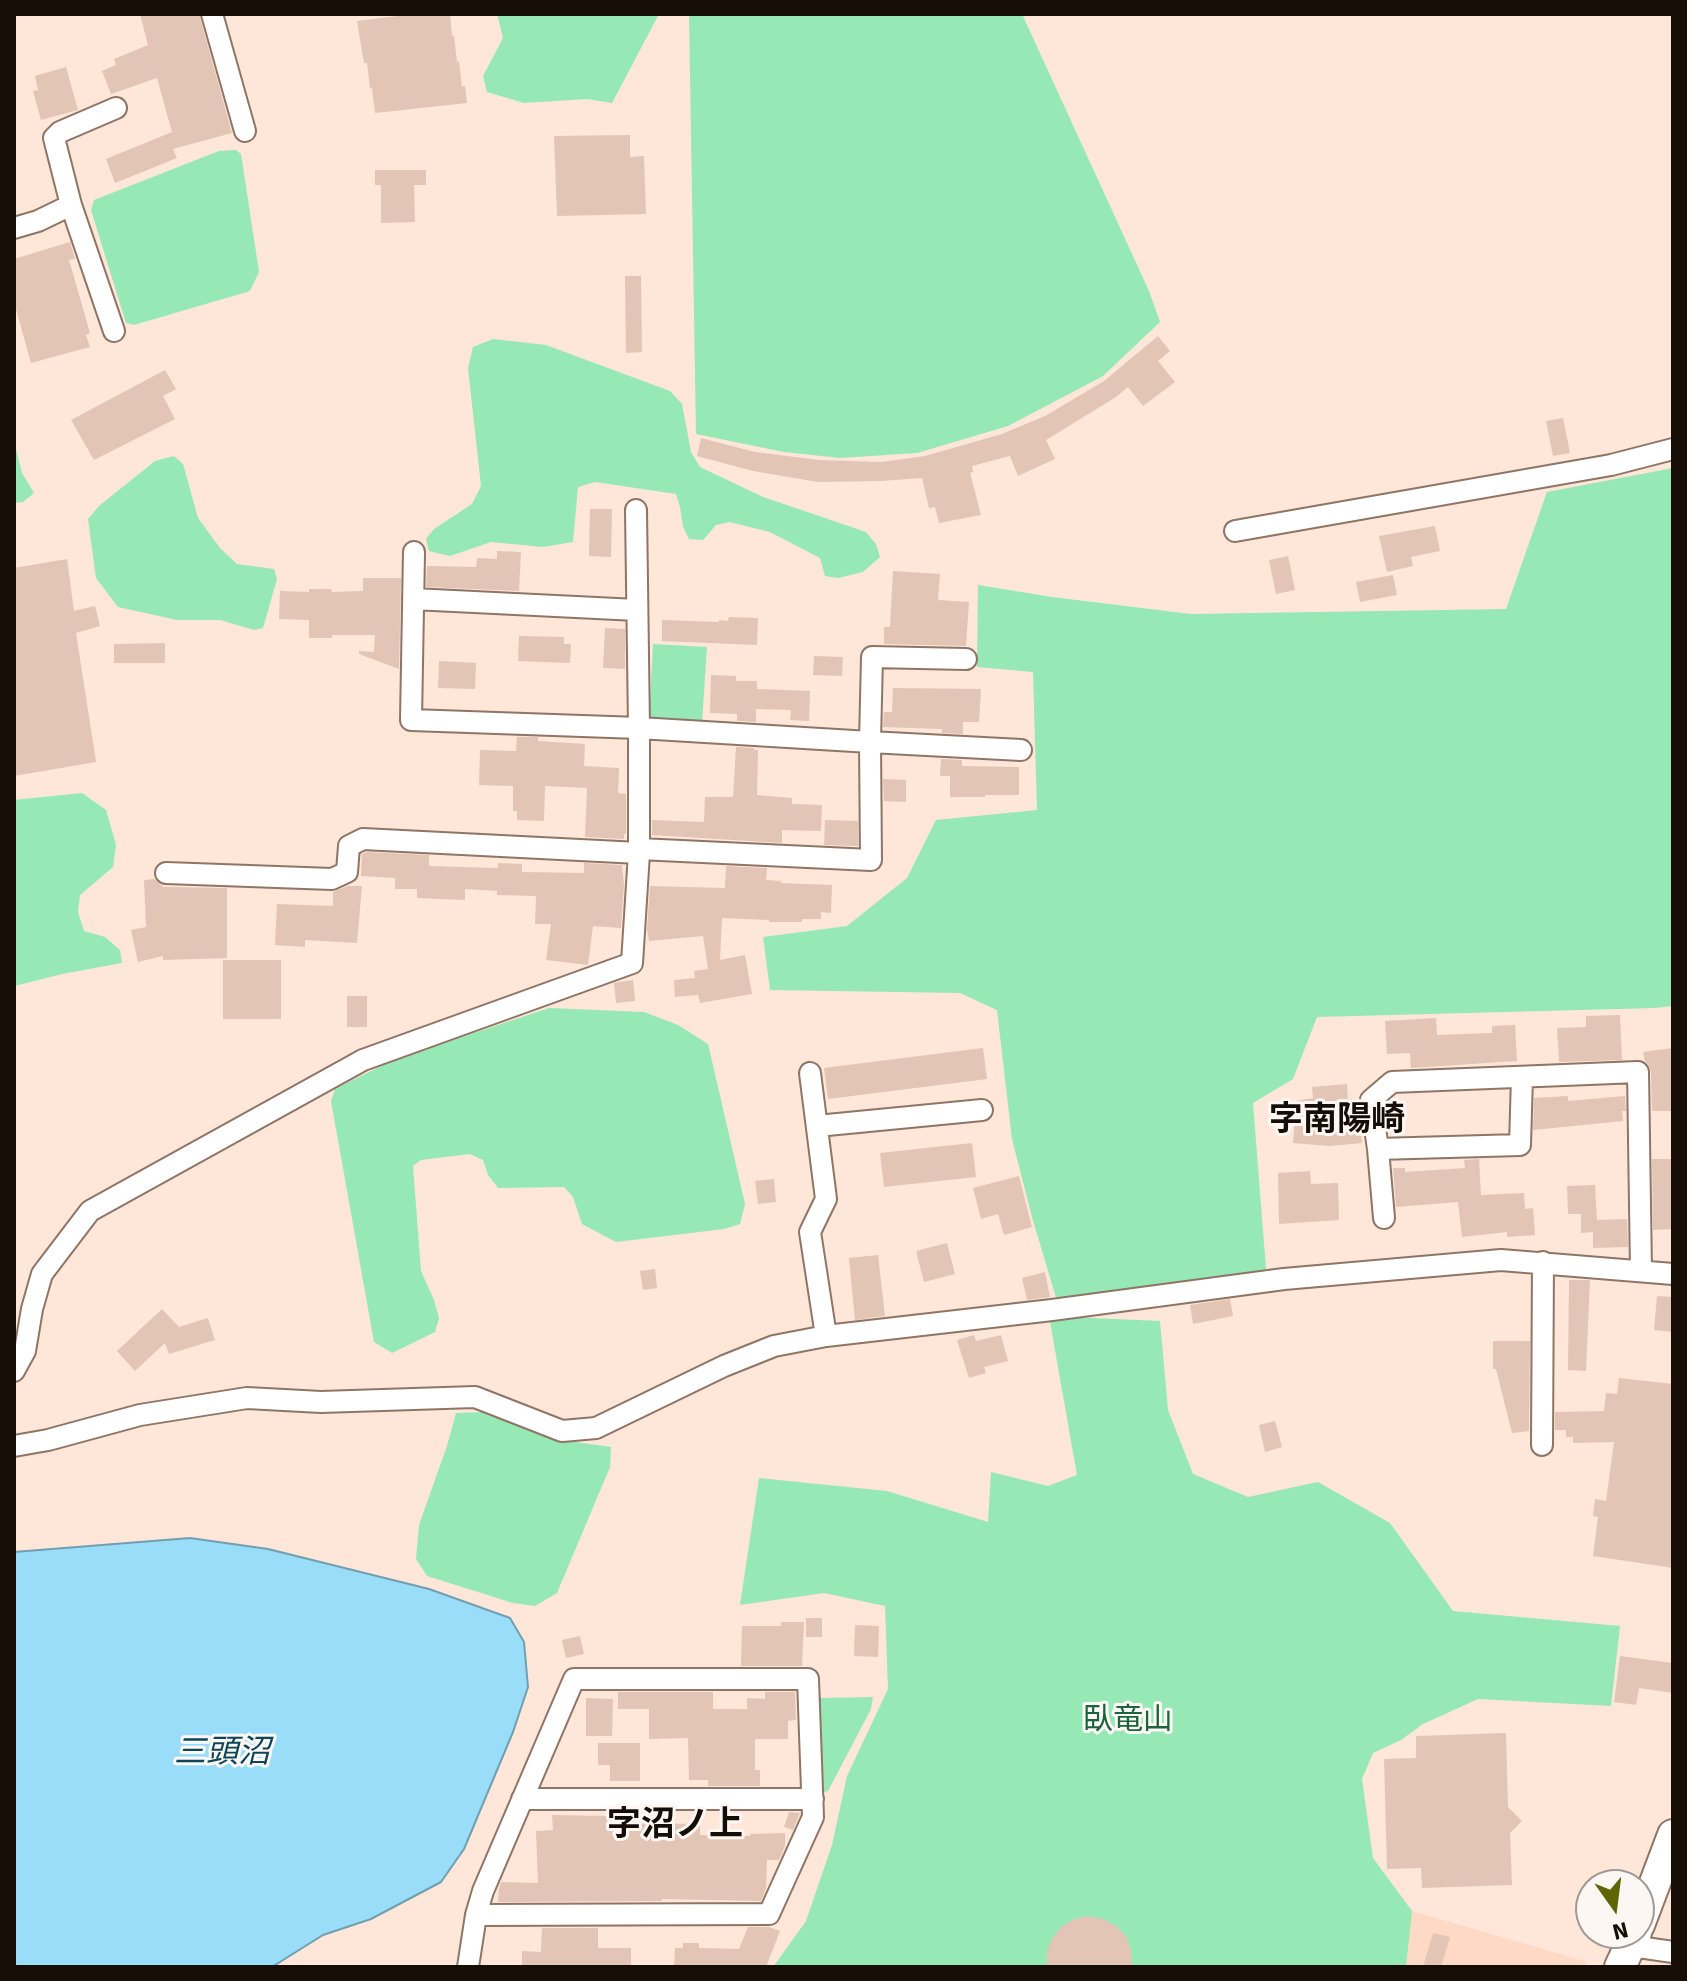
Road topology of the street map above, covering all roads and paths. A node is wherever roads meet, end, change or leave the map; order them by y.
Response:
1 (212, 14) edge
2 (116, 108) dead end
3 (245, 131) dead end
4 (71, 205) junction
5 (14, 228) edge
6 (114, 331) dead end
7 (1673, 449) edge
8 (636, 510) dead end
9 (1235, 531) dead end
10 (414, 552) dead end
11 (413, 599) junction
12 (637, 610) junction
13 (966, 659) dead end
14 (639, 728) junction
15 (870, 742) junction
16 (1021, 750) dead end
17 (639, 851) junction
18 (166, 873) dead end
19 (810, 1073) dead end
20 (1522, 1077) junction
21 (982, 1110) dead end
22 (817, 1126) junction
23 (1378, 1149) junction
24 (1384, 1218) dead end
25 (1543, 1262) junction
26 (1641, 1271) junction
27 (1673, 1274) edge
28 (826, 1336) junction
29 (14, 1371) edge
30 (1542, 1445) dead end
31 (14, 1446) edge
32 (522, 1799) junction
33 (813, 1799) junction
34 (1673, 1835) edge
35 (1655, 1881) edge
36 (476, 1915) junction
37 (468, 1967) edge

1 - 3 street
2 - 4 street
4 - 5 street
4 - 6 street
7 - 9 street
8 - 12 street
10 - 11 street
11 - 12 street
11 - 14 street
12 - 14 street
13 - 15 street
14 - 15 street
14 - 17 street
15 - 16 street
15 - 17 street
17 - 18 street
17 - 29 street
19 - 22 street
20 - 23 street
20 - 23 street
20 - 26 street
21 - 22 street
22 - 28 street
23 - 24 street
25 - 26 street
25 - 28 street
25 - 30 street
26 - 27 street
28 - 31 street
32 - 33 street
32 - 33 street
32 - 36 street
33 - 36 street
34 - 35 highway
36 - 37 street

